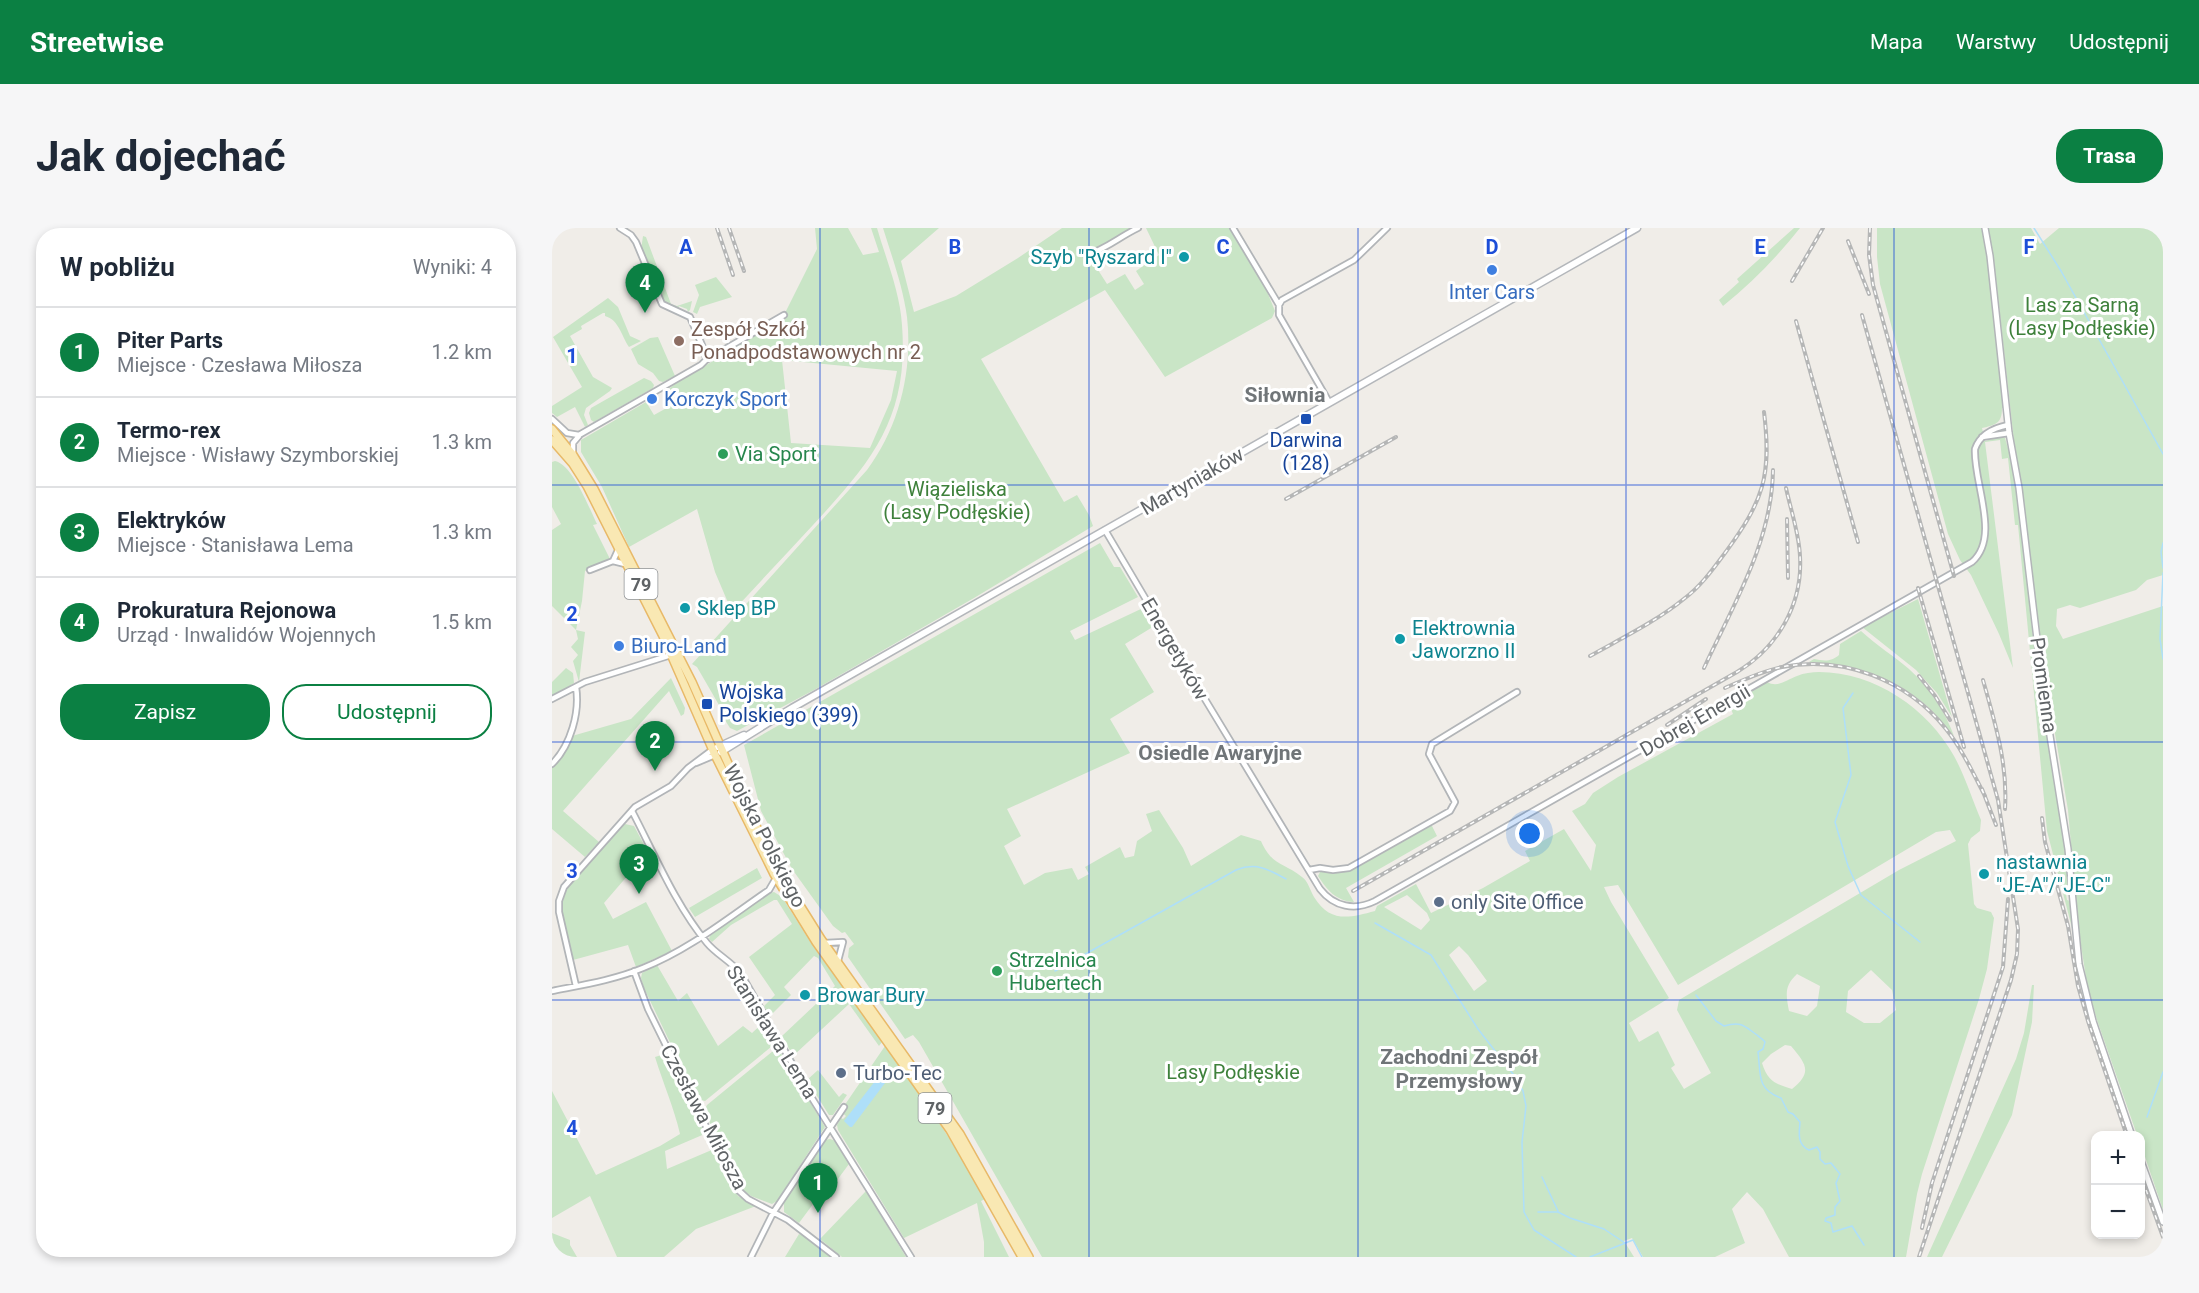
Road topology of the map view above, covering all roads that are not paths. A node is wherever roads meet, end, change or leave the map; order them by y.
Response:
1 (620, 228) edge
2 (1138, 228) edge
3 (1233, 228) edge
4 (1387, 228) edge
5 (1636, 228) edge
6 (1984, 228) edge
7 (1086, 255) dead end
8 (1280, 305) junction
9 (784, 315) dead end
10 (706, 360) junction
11 (1329, 402) junction
12 (552, 419) edge
13 (2008, 425) junction
14 (552, 429) edge
15 (583, 433) junction
16 (2009, 433) junction
17 (1982, 437) junction
18 (552, 440) edge
19 (573, 455) junction
20 (1105, 530) junction
21 (618, 550) junction
22 (613, 561) junction
23 (625, 564) junction
24 (590, 570) dead end
25 (671, 655) junction
26 (576, 687) junction
27 (1517, 692) dead end
28 (552, 699) edge
29 (716, 736) junction
30 (732, 742) junction
31 (721, 748) junction
32 (713, 752) junction
33 (728, 762) junction
34 (552, 764) edge
35 (1246, 766) joint
36 (632, 811) junction
37 (1309, 870) junction
38 (776, 878) junction
39 (782, 889) junction
40 (770, 890) junction
41 (702, 936) junction
42 (824, 943) junction
43 (837, 962) junction
44 (634, 971) junction
45 (576, 986) junction
46 (552, 991) edge
47 (844, 1107) dead end
48 (831, 1126) junction
49 (2130, 1131) edge
50 (2145, 1172) edge
51 (774, 1211) junction
52 (2163, 1222) edge
53 (751, 1257) edge
54 (836, 1257) edge
55 (911, 1257) edge
56 (1022, 1257) edge
57 (1029, 1257) edge

1 - 10 street
2 - 7 street
3 - 8 street
4 - 8 street
5 - 11 main road, Martyniaków
6 - 13 street, Promienna
8 - 11 street
9 - 10 street
10 - 15 street
11 - 20 main road, Martyniaków
12 - 15 street
13 - 16 street, Promienna
13 - 17 street
14 - 19 main road, Wojska Polskiego / 79
15 - 19 street
16 - 17 street
16 - 49 street, Promienna
17 - 37 street, Dobrej Energii
18 - 21 main road, Wojska Polskiego / 79
19 - 29 main road, Wojska Polskiego / 79
20 - 30 main road, Martyniaków
20 - 35 street, Energetyków
21 - 22 street
21 - 23 main road, Wojska Polskiego / 79
22 - 23 street
22 - 24 street
23 - 25 main road, Wojska Polskiego / 79
25 - 26 street
25 - 32 main road, Wojska Polskiego / 79
26 - 28 street
26 - 34 street
27 - 37 street
29 - 30 main road
29 - 31 main road, Wojska Polskiego / 79
30 - 31 main road, Martyniaków
30 - 33 main road
31 - 32 main road, Martyniaków
31 - 33 main road, Wojska Polskiego / 79
32 - 36 street
32 - 38 main road, Wojska Polskiego / 79
33 - 42 main road, Wojska Polskiego / 79
35 - 37 street, Dobrej Energii
36 - 41 street, Stanisława Lema
36 - 45 street
38 - 39 main road, Wojska Polskiego / 79
38 - 40 street
39 - 40 street
39 - 56 main road, Wojska Polskiego / 79
40 - 41 street
41 - 44 street
41 - 48 street, Stanisława Lema
42 - 43 main road, Wojska Polskiego / 79
42 - 43 street
43 - 57 main road, Wojska Polskiego / 79
44 - 45 street
44 - 51 street, Czesława Miłosza
45 - 46 street
47 - 48 street
48 - 51 street
48 - 55 street, Stanisława Lema
50 - 52 street
51 - 53 street
51 - 54 street, Czesława Miłosza

